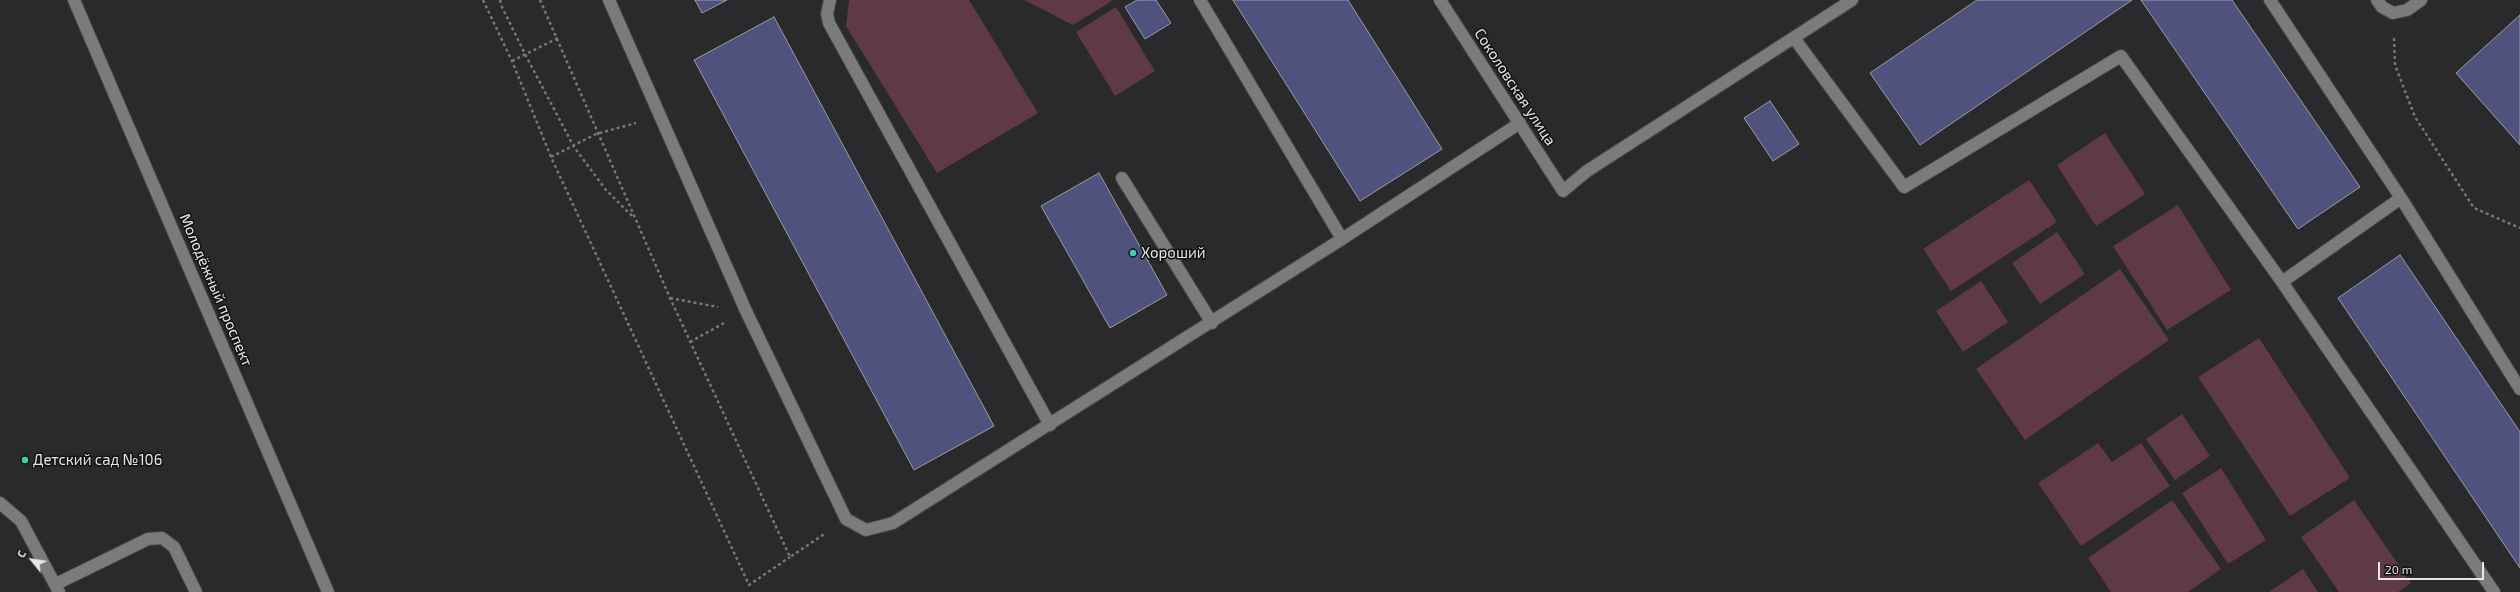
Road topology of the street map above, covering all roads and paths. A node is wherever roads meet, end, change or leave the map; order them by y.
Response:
1 (74, 0) edge
2 (483, 0) edge
3 (500, 0) edge
4 (540, 0) edge
5 (610, 0) edge
6 (830, 0) edge
7 (1200, 0) edge
8 (1440, 0) edge
9 (1852, 0) edge
10 (2270, 0) edge
11 (2377, 0) edge
12 (2421, 0) edge
13 (2393, 13) junction
14 (558, 38) junction
15 (1794, 38) junction
16 (525, 54) junction
17 (512, 61) junction
18 (660, 116) junction
19 (1520, 123) junction
20 (596, 134) junction
21 (574, 147) junction
22 (552, 157) junction
23 (1122, 178) dead end
24 (2401, 198) junction
25 (636, 220) junction
26 (2520, 228) edge
27 (1342, 239) junction
28 (2282, 282) junction
29 (670, 298) junction
30 (746, 311) junction
31 (1212, 323) junction
32 (690, 342) junction
33 (2520, 389) edge
34 (1050, 425) junction
35 (0, 503) edge
36 (846, 519) junction
37 (790, 557) junction
38 (58, 588) edge
39 (196, 592) edge
40 (328, 592) edge
41 (2494, 592) edge

1 - 40 street, Молодёжный проспект
2 - 17 path
3 - 16 path
4 - 14 path
5 - 18 street
6 - 34 street
7 - 27 street
8 - 19 street, Соколовская улица
9 - 15 street
10 - 24 street
11 - 13 street
12 - 13 street
13 - 26 path
14 - 16 path
14 - 20 path
15 - 19 street, Соколовская улица
15 - 28 street
16 - 17 path
16 - 21 path
17 - 22 path
18 - 20 path
18 - 30 street
19 - 27 street
20 - 21 path
20 - 25 path
21 - 22 path
21 - 25 path
22 - 37 path
23 - 31 street
24 - 28 street
24 - 33 street
25 - 29 path
27 - 31 street
28 - 41 street
29 - 30 path
29 - 32 path
30 - 32 path
30 - 36 street
31 - 34 street
32 - 37 path
34 - 36 street
35 - 38 street
36 - 37 path
38 - 39 street

